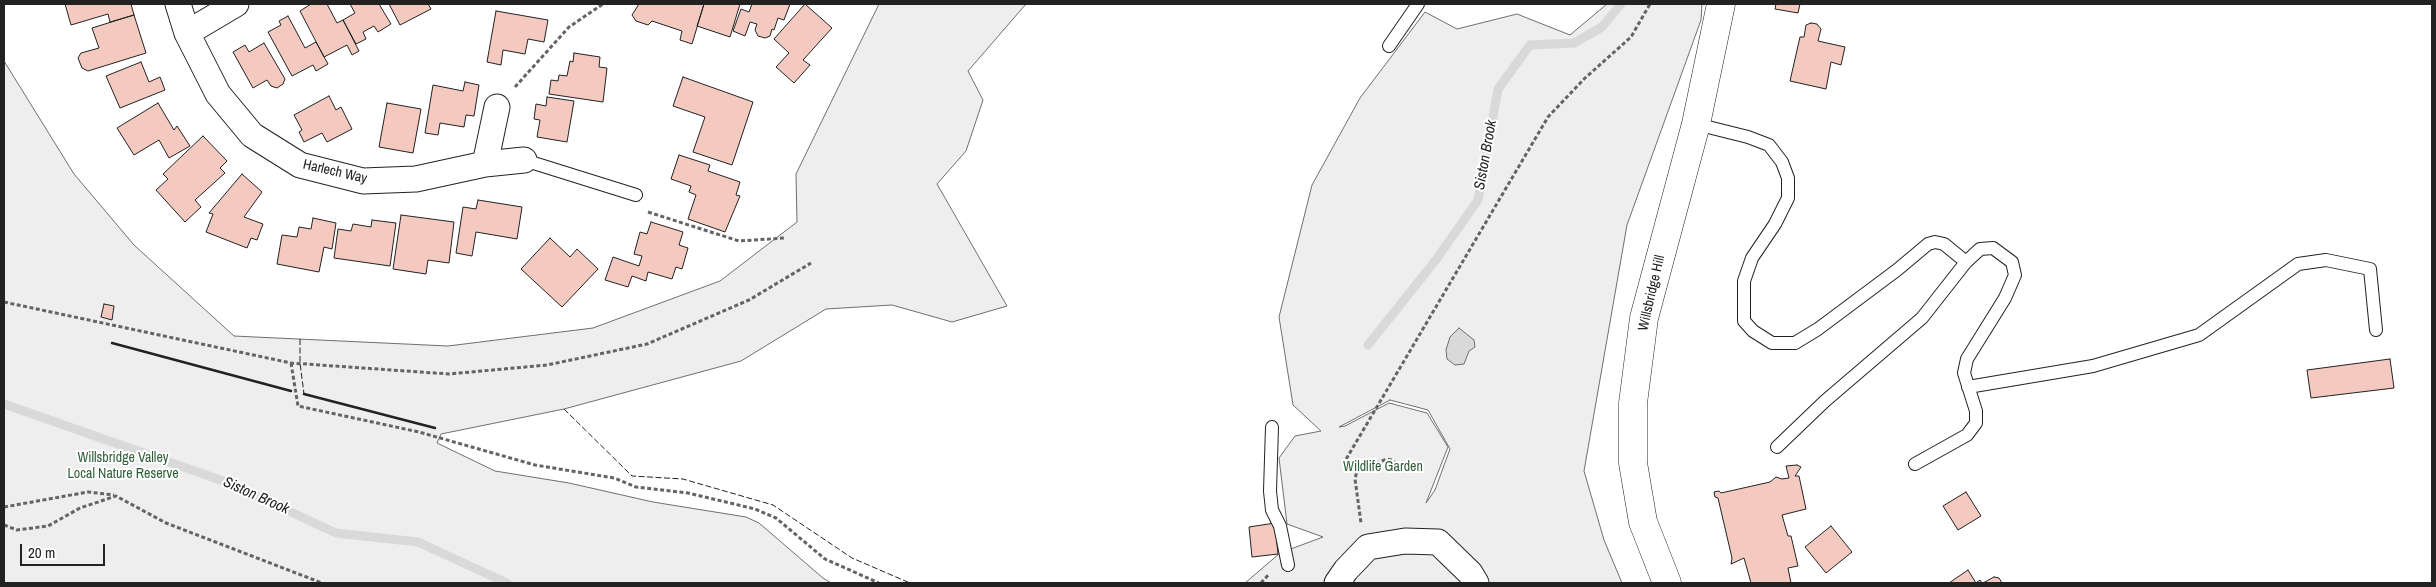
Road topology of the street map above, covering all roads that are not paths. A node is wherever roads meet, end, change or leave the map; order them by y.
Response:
1 (178, 4) edge
2 (236, 4) edge
3 (1418, 4) edge
4 (1721, 4) edge
5 (187, 33) junction
6 (1389, 46) dead end
7 (497, 107) dead end
8 (1696, 124) junction
9 (524, 160) joint
10 (485, 164) junction
11 (636, 195) road end
12 (1966, 262) junction
13 (2376, 330) dead end
14 (1968, 387) junction
15 (1272, 427) dead end
16 (1777, 447) dead end
17 (1915, 464) dead end
18 (1288, 565) dead end
19 (1337, 583) edge
20 (1476, 583) edge
21 (1667, 583) edge

1 - 5 street, Harlech Way
2 - 5 street
3 - 6 lane
4 - 8 main road, Willsbridge Hill
5 - 10 street, Harlech Way
7 - 10 street
8 - 12 lane
8 - 21 main road, Willsbridge Hill
9 - 10 street, Harlech Way
9 - 11 lane, Harlech Way
12 - 14 lane
12 - 16 lane
13 - 14 lane
14 - 17 lane
15 - 18 lane
19 - 20 street

